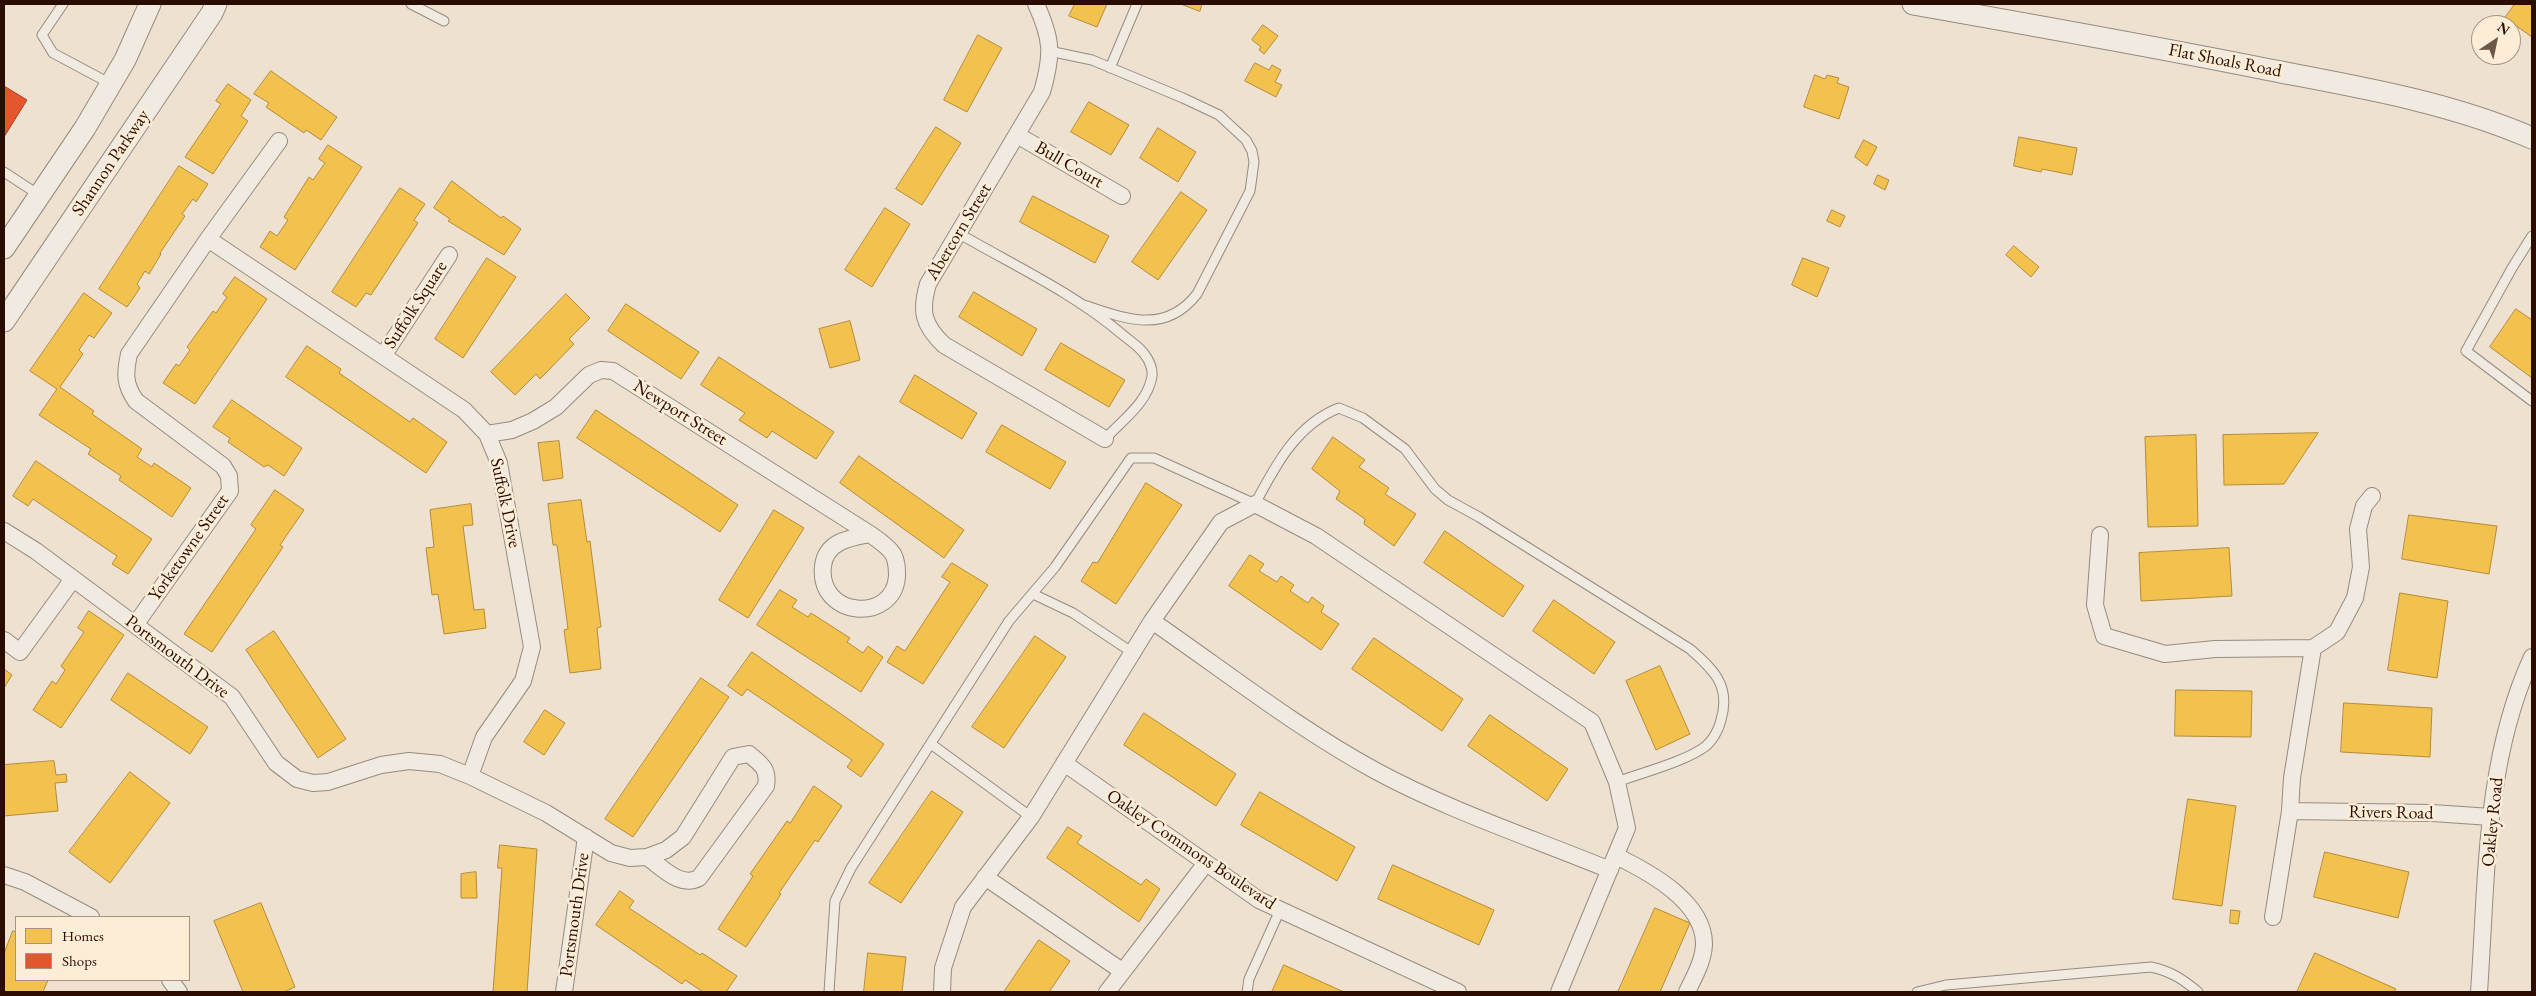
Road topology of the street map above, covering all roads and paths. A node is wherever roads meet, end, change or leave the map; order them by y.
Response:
1 (63, 4) edge
2 (150, 4) edge
3 (216, 4) edge
4 (410, 4) edge
5 (1036, 4) edge
6 (1137, 4) edge
7 (1913, 4) edge
8 (1995, 11) edge
9 (444, 21) dead end
10 (1049, 51) junction
11 (1110, 68) junction
12 (111, 84) junction
13 (1017, 135) junction
14 (2532, 138) edge
15 (279, 142) dead end
16 (4, 172) edge
17 (39, 196) junction
18 (1122, 196) dead end
19 (958, 233) junction
20 (2532, 236) edge
21 (208, 239) junction
22 (4, 248) edge
23 (449, 255) dead end
24 (1081, 304) junction
25 (4, 321) edge
26 (383, 356) junction
27 (2532, 401) edge
28 (487, 434) junction
29 (1105, 439) joint
30 (2372, 496) dead end
31 (1255, 504) junction
32 (4, 531) edge
33 (870, 534) junction
34 (2100, 535) dead end
35 (73, 579) junction
36 (1033, 594) junction
37 (1152, 622) junction
38 (135, 625) junction
39 (4, 640) edge
40 (2313, 648) junction
41 (1133, 653) junction
42 (2532, 657) edge
43 (931, 744) junction
44 (1064, 763) junction
45 (470, 776) junction
46 (1617, 782) junction
47 (2290, 811) junction
48 (1031, 817) junction
49 (2491, 817) junction
50 (586, 837) junction
51 (647, 857) junction
52 (1206, 863) junction
53 (1613, 863) junction
54 (4, 875) edge
55 (986, 877) junction
56 (1280, 910) junction
57 (90, 916) edge
58 (2273, 917) dead end
59 (1122, 971) junction
60 (171, 981) edge
61 (1947, 989) edge
62 (179, 992) edge
63 (564, 992) edge
64 (829, 992) edge
65 (942, 992) edge
66 (1107, 992) edge
67 (1247, 992) edge
68 (1458, 992) edge
69 (1559, 992) edge
70 (1687, 992) edge
71 (1917, 992) edge
72 (2198, 992) edge
73 (2479, 992) edge

1 - 12 lane
2 - 12 street
3 - 25 street, Shannon Parkway
4 - 9 lane
5 - 10 street, Abercorn Street
6 - 11 lane
7 - 8 street, Flat Shoals Road
8 - 14 street, Flat Shoals Road
10 - 11 lane
10 - 13 street, Abercorn Street
11 - 24 lane
12 - 17 street
13 - 18 street, Bull Court
13 - 19 street, Abercorn Street
15 - 21 street
16 - 17 lane
17 - 22 street
19 - 24 lane
19 - 29 street, Abercorn Street
20 - 27 lane
21 - 26 street, Suffolk Drive
21 - 38 street, Yorketowne Street
23 - 26 street, Suffolk Square
24 - 29 lane
26 - 28 street, Suffolk Drive
28 - 33 street, Newport Street
28 - 45 street, Suffolk Drive
30 - 40 street
31 - 36 lane
31 - 37 street
31 - 46 street
31 - 46 lane
32 - 35 street, Portsmouth Drive
33 - 33 street
34 - 40 street
35 - 38 street, Portsmouth Drive
35 - 39 street
36 - 41 lane
36 - 43 lane
37 - 41 street
37 - 53 street
38 - 45 street, Portsmouth Drive
40 - 47 street
41 - 44 street
42 - 49 street, Oakley Road
43 - 48 lane
43 - 64 lane
44 - 48 street
44 - 52 street, Oakley Commons Boulevard
45 - 50 street, Portsmouth Drive
46 - 53 street
47 - 49 street, Rivers Road
47 - 58 street
48 - 55 street
49 - 73 street, Oakley Road
50 - 51 street, Portsmouth Drive
50 - 63 street, Portsmouth Drive
51 - 51 street
52 - 56 street, Oakley Commons Boulevard
52 - 59 street
53 - 69 street
53 - 70 street
54 - 57 street
55 - 59 street
55 - 65 street
56 - 67 lane
56 - 68 street, Oakley Commons Boulevard
59 - 66 street
60 - 62 street
61 - 71 lane
61 - 72 lane

